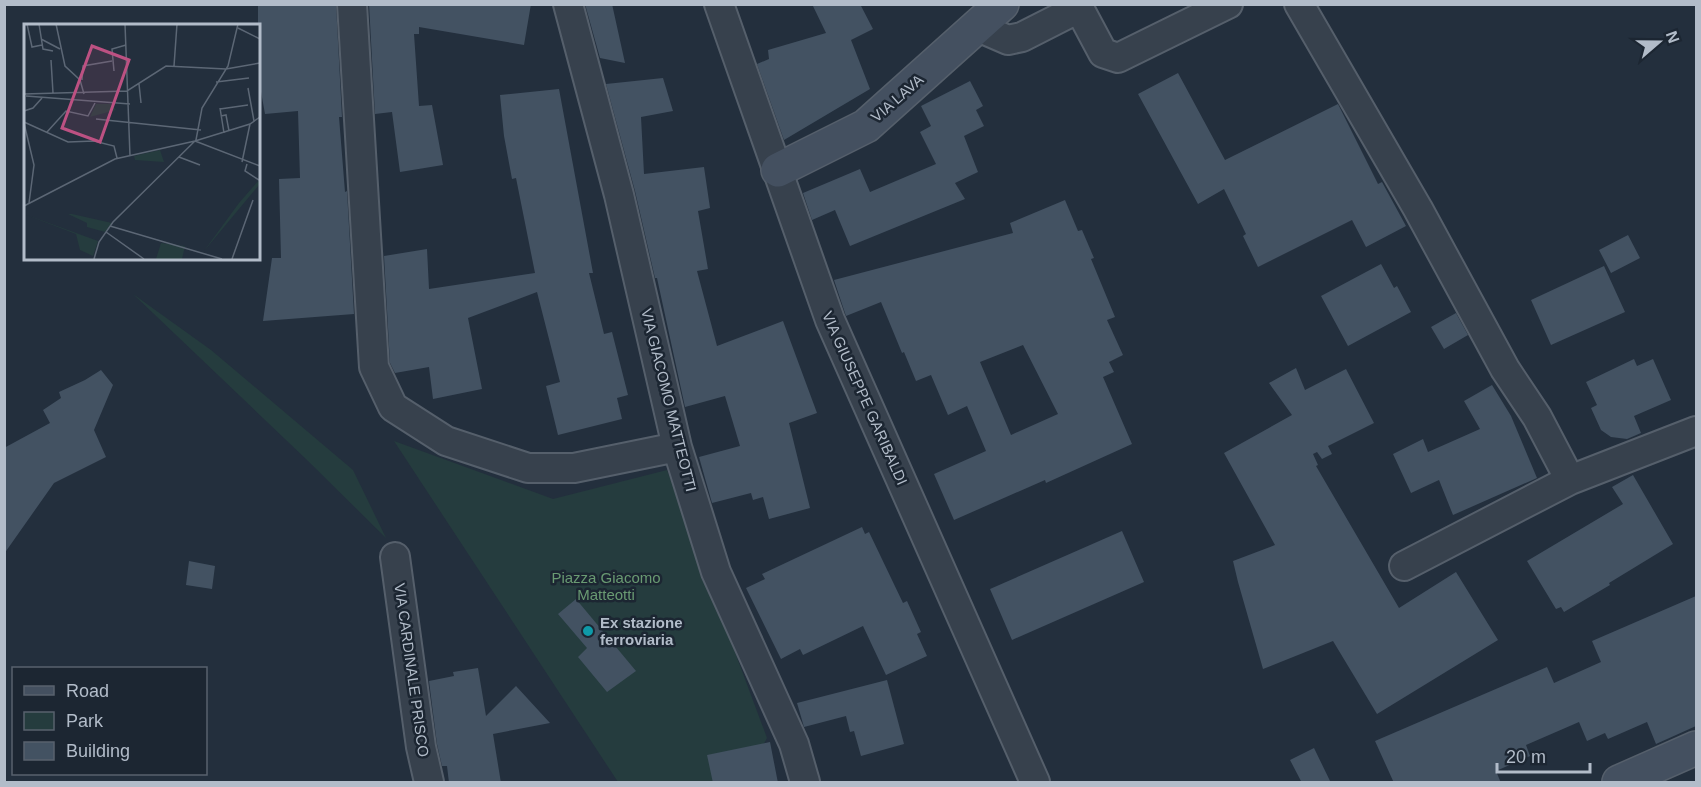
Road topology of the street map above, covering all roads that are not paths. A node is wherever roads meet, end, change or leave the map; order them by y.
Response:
1 (352, 4) edge
2 (568, 4) edge
3 (719, 4) edge
4 (1002, 4) edge
5 (1228, 4) edge
6 (1299, 4) edge
7 (978, 27) junction
8 (777, 170) junction
9 (1696, 431) edge
10 (677, 447) junction
11 (1570, 480) junction
12 (395, 557) dead end
13 (1404, 566) dead end
14 (1696, 748) edge
15 (429, 783) edge
16 (805, 783) edge
17 (1035, 783) edge
18 (1619, 783) edge

1 - 10 street
2 - 10 street, VIA GIACOMO MATTEOTTI
3 - 8 street, VIA GIUSEPPE GARIBALDI
4 - 7 street, VIA LAVA
5 - 7 street
6 - 11 street
7 - 8 street, VIA LAVA
8 - 17 street, VIA GIUSEPPE GARIBALDI
9 - 11 street
10 - 16 street, VIA GIACOMO MATTEOTTI
11 - 13 street
12 - 15 street, VIA CARDINALE PRISCO
14 - 18 street

